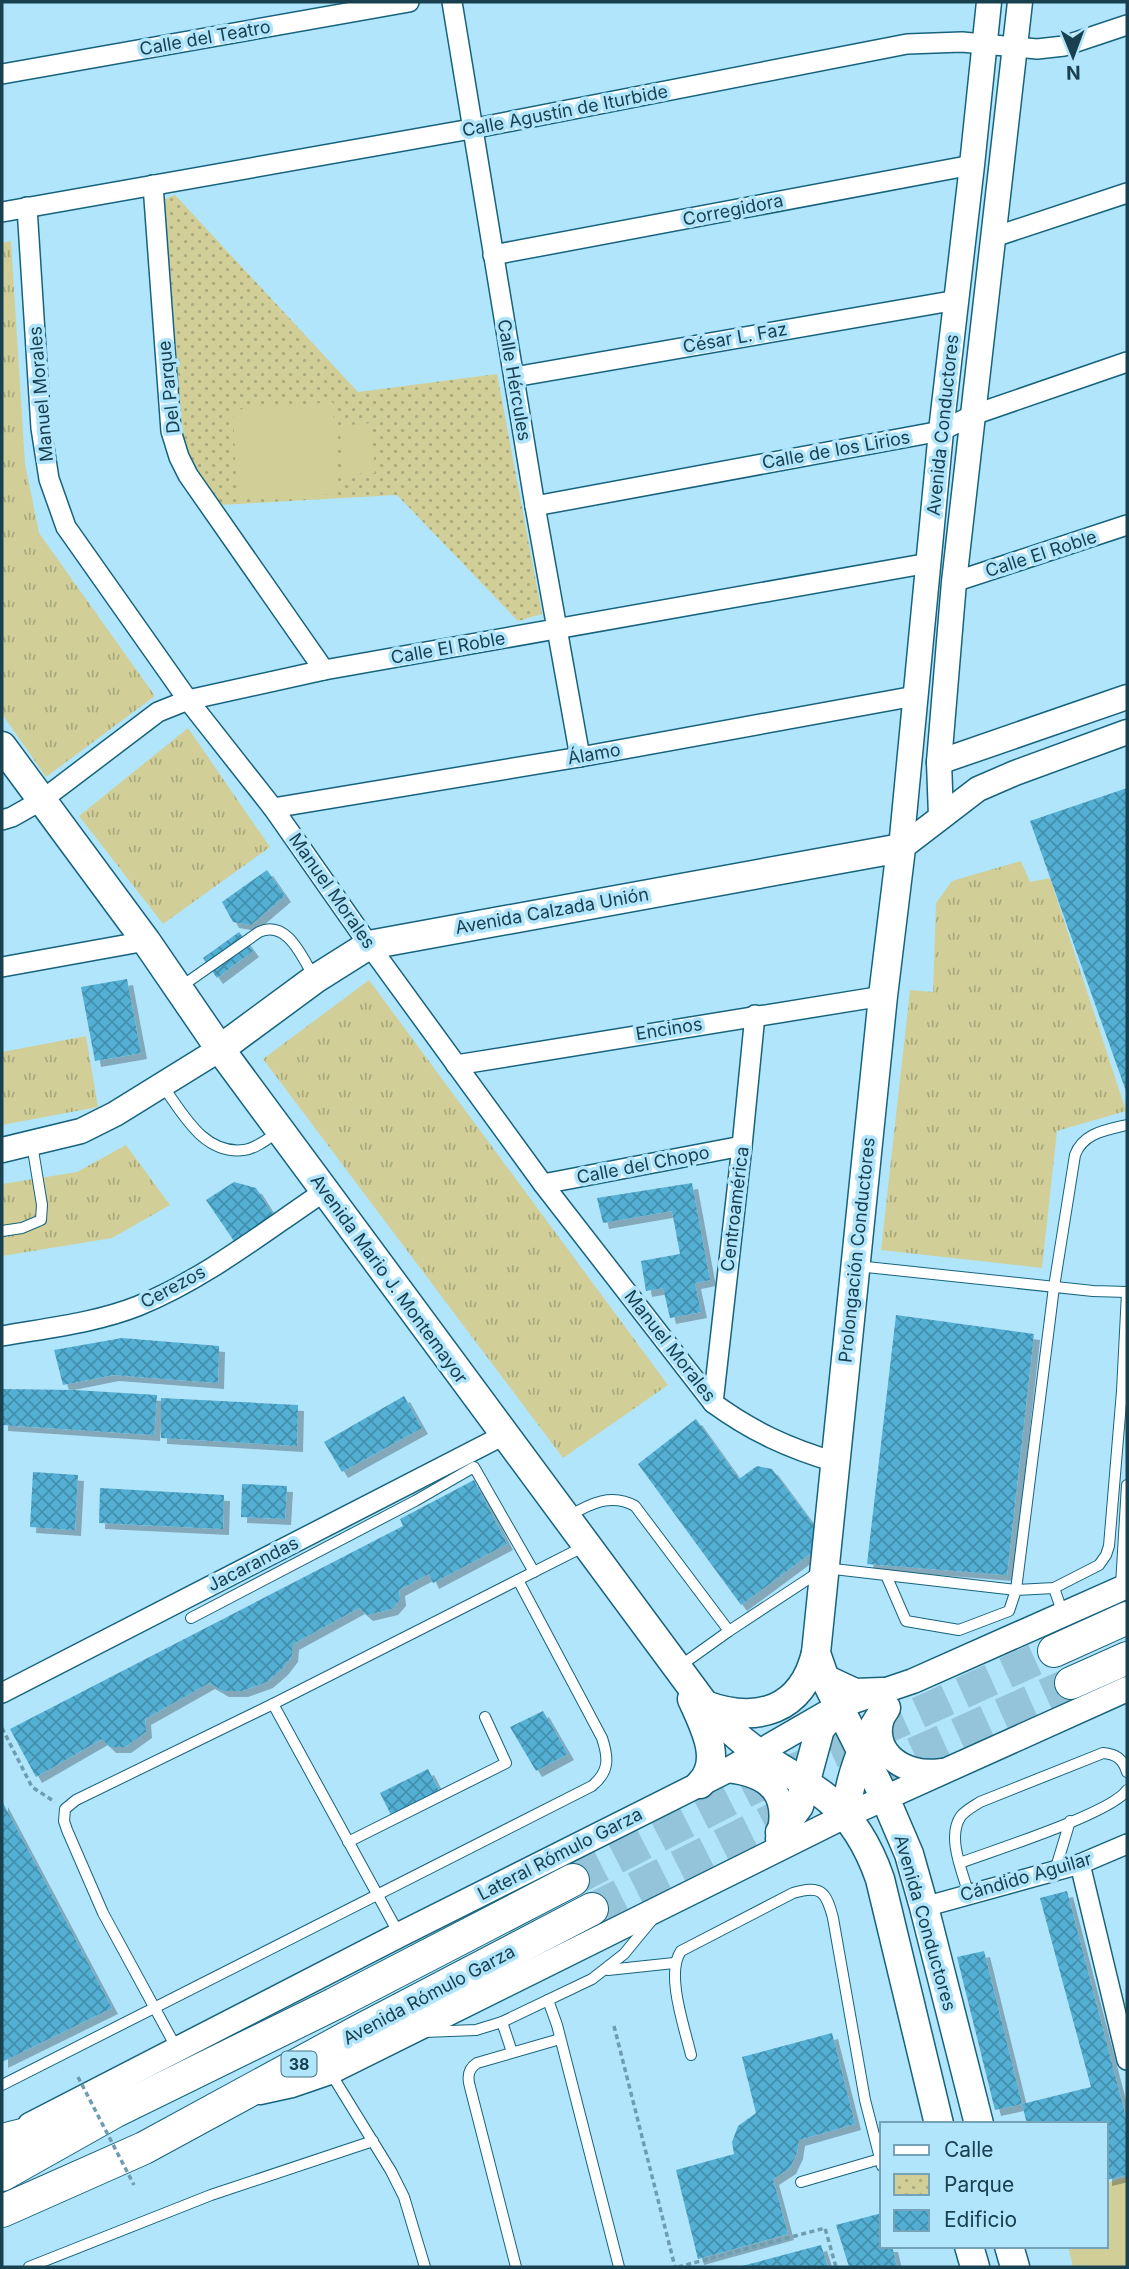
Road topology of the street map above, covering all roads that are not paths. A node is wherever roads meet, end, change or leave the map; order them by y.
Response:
1 (408, 2) edge
2 (452, 2) edge
3 (989, 2) edge
4 (1020, 2) edge
5 (1127, 25) edge
6 (984, 43) junction
7 (1014, 47) junction
8 (2, 74) edge
9 (471, 129) junction
10 (972, 165) junction
11 (153, 185) junction
12 (1127, 193) edge
13 (27, 207) junction
14 (2, 212) edge
15 (994, 237) junction
16 (493, 255) junction
17 (957, 300) junction
18 (1127, 362) edge
19 (514, 377) junction
20 (973, 415) junction
21 (941, 431) junction
22 (535, 506) junction
23 (1127, 525) edge
24 (929, 563) junction
25 (954, 582) junction
26 (557, 628) junction
27 (324, 670) junction
28 (915, 695) junction
29 (1127, 697) edge
30 (188, 701) junction
31 (1127, 732) edge
32 (2, 746) edge
33 (580, 757) junction
34 (939, 762) junction
35 (42, 800) junction
36 (273, 808) junction
37 (941, 816) junction
38 (2, 820) edge
39 (901, 848) junction
40 (146, 941) junction
41 (369, 944) junction
42 (2, 967) edge
43 (316, 979) junction
44 (179, 988) junction
45 (883, 996) junction
46 (755, 1015) junction
47 (220, 1049) junction
48 (456, 1065) junction
49 (162, 1085) junction
50 (1127, 1125) edge
51 (281, 1131) junction
52 (32, 1144) junction
53 (743, 1146) junction
54 (2, 1150) edge
55 (543, 1184) junction
56 (325, 1191) junction
57 (2, 1231) edge
58 (856, 1266) junction
59 (1054, 1287) junction
60 (1127, 1292) edge
61 (2, 1336) edge
62 (1125, 1392) edge
63 (713, 1403) junction
64 (504, 1434) junction
65 (835, 1462) junction
66 (1127, 1485) edge
67 (409, 1493) junction
68 (565, 1518) junction
69 (328, 1536) junction
70 (585, 1546) junction
71 (244, 1568) junction
72 (825, 1568) junction
73 (534, 1572) junction
74 (886, 1575) junction
75 (517, 1580) junction
76 (253, 1586) junction
77 (1054, 1588) junction
78 (1016, 1590) junction
79 (1125, 1598) edge
80 (1063, 1615) junction
81 (191, 1618) dead end
82 (729, 1631) junction
83 (1054, 1651) tunnel mouth
84 (1127, 1658) edge
85 (821, 1666) junction
86 (677, 1668) junction
87 (1071, 1683) tunnel mouth
88 (1127, 1689) edge
89 (2, 1693) edge
90 (884, 1700) junction
91 (273, 1704) junction
92 (705, 1705) junction
93 (839, 1706) junction
94 (485, 1717) dead end
95 (861, 1749) junction
96 (758, 1752) junction
97 (728, 1770) junction
98 (949, 1770) junction
99 (1127, 1772) edge
100 (700, 1784) junction
101 (805, 1784) junction
102 (1127, 1790) edge
103 (885, 1798) junction
104 (845, 1816) junction
105 (1070, 1821) junction
106 (348, 1842) junction
107 (777, 1842) junction
108 (1127, 1844) edge
109 (960, 1863) junction
110 (1080, 1864) junction
111 (1055, 1871) junction
112 (573, 1880) tunnel mouth
113 (377, 1895) junction
114 (969, 1895) junction
115 (924, 1907) junction
116 (662, 1908) junction
117 (592, 1909) tunnel mouth
118 (399, 1935) junction
119 (674, 1963) junction
120 (607, 1970) junction
121 (548, 2000) junction
122 (154, 2007) junction
123 (502, 2022) junction
124 (1123, 2026) edge
125 (412, 2032) junction
126 (560, 2039) junction
127 (177, 2049) junction
128 (512, 2052) junction
129 (691, 2055) dead end
130 (1127, 2060) edge
131 (330, 2072) junction
132 (2, 2085) edge
133 (239, 2097) junction
134 (114, 2112) junction
135 (939, 2122) edge
136 (978, 2122) edge
137 (2, 2140) edge
138 (373, 2141) junction
139 (880, 2159) edge
140 (880, 2163) edge
141 (2, 2175) edge
142 (801, 2182) dead end
143 (2, 2211) edge
144 (970, 2248) edge
145 (1010, 2248) edge
146 (29, 2267) edge
147 (425, 2267) edge
148 (516, 2267) edge
149 (619, 2267) edge
150 (975, 2267) edge
151 (1015, 2267) edge

1 - 8 street, Calle del Teatro
2 - 9 street, Calle Hércules
3 - 6 street, Avenida Conductores
4 - 7 street, Avenida Conductores
5 - 7 street, Calle Agustín de Iturbide
6 - 7 street, Calle Agustín de Iturbide
6 - 9 street, Calle Agustín de Iturbide
6 - 10 street, Avenida Conductores
7 - 15 street, Avenida Conductores
9 - 11 street, Calle Agustín de Iturbide
9 - 16 street, Calle Hércules
10 - 16 street, Corregidora
10 - 17 street, Avenida Conductores
11 - 13 street, Calle Agustín de Iturbide
11 - 27 street, Del Parque
12 - 15 street
13 - 14 street, Calle Agustín de Iturbide
13 - 30 street, Manuel Morales
15 - 20 street, Avenida Conductores
16 - 19 street, Calle Hércules
17 - 19 street, César L. Faz
17 - 21 street, Avenida Conductores
18 - 20 street, Calle de los Lirios
19 - 22 street, Calle Hércules
20 - 21 street, Calle de los Lirios
20 - 25 street, Avenida Conductores
21 - 22 street, Calle de los Lirios
21 - 24 street, Avenida Conductores
22 - 26 street, Calle Hércules
23 - 25 street, Calle El Roble
24 - 26 street, Calle El Roble
24 - 28 street, Avenida Conductores
25 - 34 street, Avenida Conductores
26 - 27 street, Calle El Roble
26 - 33 street, Calle Hércules
27 - 30 street, Calle El Roble
28 - 33 street, Álamo
28 - 39 street, Avenida Conductores
29 - 34 street
30 - 35 street, Calle El Roble
30 - 36 street, Manuel Morales
31 - 37 street, Avenida Calzada Unión
32 - 35 main road, Avenida Mario J. Montemayor
33 - 36 street, Álamo
34 - 37 street, Avenida Conductores
35 - 38 street, Calle El Roble
35 - 40 main road, Avenida Mario J. Montemayor
36 - 41 street, Manuel Morales
37 - 39 street, Avenida Calzada Unión
39 - 41 main road, Avenida Calzada Unión
39 - 45 main road, Prolongación Conductores
40 - 42 street
40 - 44 main road, Avenida Mario J. Montemayor
41 - 43 main road, Avenida Calzada Unión
41 - 48 street, Manuel Morales
43 - 44 lane
43 - 47 main road, Avenida Calzada Unión
44 - 47 main road, Avenida Mario J. Montemayor
45 - 46 street, Encinos
45 - 58 main road, Prolongación Conductores
46 - 48 street, Encinos
46 - 53 street, Centroamérica
47 - 49 street, Avenida Calzada Unión
47 - 51 main road, Avenida Mario J. Montemayor
48 - 55 street, Manuel Morales
49 - 51 lane
49 - 52 street, Avenida Calzada Unión
50 - 59 lane
51 - 56 main road, Avenida Mario J. Montemayor
52 - 54 street, Avenida Calzada Unión
52 - 57 lane
53 - 55 street, Calle del Chopo
53 - 63 street, Centroamérica
55 - 63 street, Manuel Morales
56 - 61 street, Cerezos
56 - 64 main road, Avenida Mario J. Montemayor
58 - 59 lane
58 - 65 main road, Prolongación Conductores
59 - 60 lane
59 - 78 lane
60 - 62 lane
62 - 77 lane
63 - 65 street, Manuel Morales
64 - 67 street, Jacarandas
64 - 68 main road, Avenida Mario J. Montemayor
65 - 72 main road, Prolongación Conductores
66 - 79 lane
67 - 69 street, Jacarandas
67 - 73 lane
68 - 70 main road, Avenida Mario J. Montemayor
68 - 82 lane
69 - 71 street, Jacarandas
69 - 76 lane
70 - 73 lane
70 - 86 main road, Avenida Mario J. Montemayor
71 - 76 lane
71 - 89 street, Jacarandas
72 - 74 lane
72 - 82 lane
72 - 85 main road, Prolongación Conductores
73 - 75 lane
74 - 78 lane
74 - 78 lane
75 - 91 lane
75 - 113 lane
76 - 81 lane
77 - 78 lane
77 - 80 lane
79 - 80 street, Lateral Rómulo Garza
79 - 83 main road
80 - 90 street, Lateral Rómulo Garza
82 - 86 lane
84 - 87 main road
85 - 90 main road
85 - 92 main road
85 - 93 main road, Avenida Conductores
86 - 92 main road, Avenida Mario J. Montemayor
86 - 100 main road
88 - 98 street
90 - 93 street, Lateral Rómulo Garza
90 - 95 main road
90 - 98 street
91 - 106 lane
91 - 122 lane
92 - 96 main road, Avenida Mario J. Montemayor
93 - 95 main road, Avenida Conductores
93 - 96 street, Lateral Rómulo Garza
93 - 101 main road
94 - 106 lane
95 - 103 main road, Avenida Conductores
95 - 104 main road
96 - 97 street, Lateral Rómulo Garza
96 - 101 main road, Avenida Mario J. Montemayor
97 - 100 street, Lateral Rómulo Garza
97 - 107 street
98 - 103 street
99 - 109 lane
100 - 118 street, Lateral Rómulo Garza
101 - 104 main road, Avenida Conductores
101 - 107 main road
102 - 105 lane
103 - 104 street
103 - 115 main road, Avenida Conductores
104 - 107 street
104 - 135 main road, Avenida Conductores
105 - 109 lane
105 - 111 lane
106 - 113 lane
107 - 116 street
108 - 110 street, Cándido Aguilar
109 - 114 lane
110 - 111 street, Cándido Aguilar
110 - 124 street
111 - 114 street, Cándido Aguilar
112 - 134 main road, Avenida Rómulo Garza / 38
113 - 118 lane
113 - 122 lane
114 - 115 street, Cándido Aguilar
115 - 136 main road, Avenida Conductores
116 - 120 lane
116 - 125 street
117 - 133 main road, Avenida Rómulo Garza / 38
118 - 127 street, Lateral Rómulo Garza
119 - 120 lane
119 - 129 lane
119 - 139 lane
120 - 121 lane
121 - 123 lane
121 - 126 lane
122 - 127 lane
122 - 132 lane
123 - 125 lane
123 - 128 lane
124 - 130 street
125 - 131 street
126 - 128 lane
126 - 149 lane
127 - 137 street, Lateral Rómulo Garza
128 - 148 lane
131 - 133 street
131 - 138 lane
133 - 143 main road, Avenida Rómulo Garza / 38
134 - 137 main road
134 - 141 main road, Avenida Rómulo Garza / 38
138 - 146 lane
138 - 147 lane
140 - 142 lane
144 - 150 main road
145 - 151 main road

